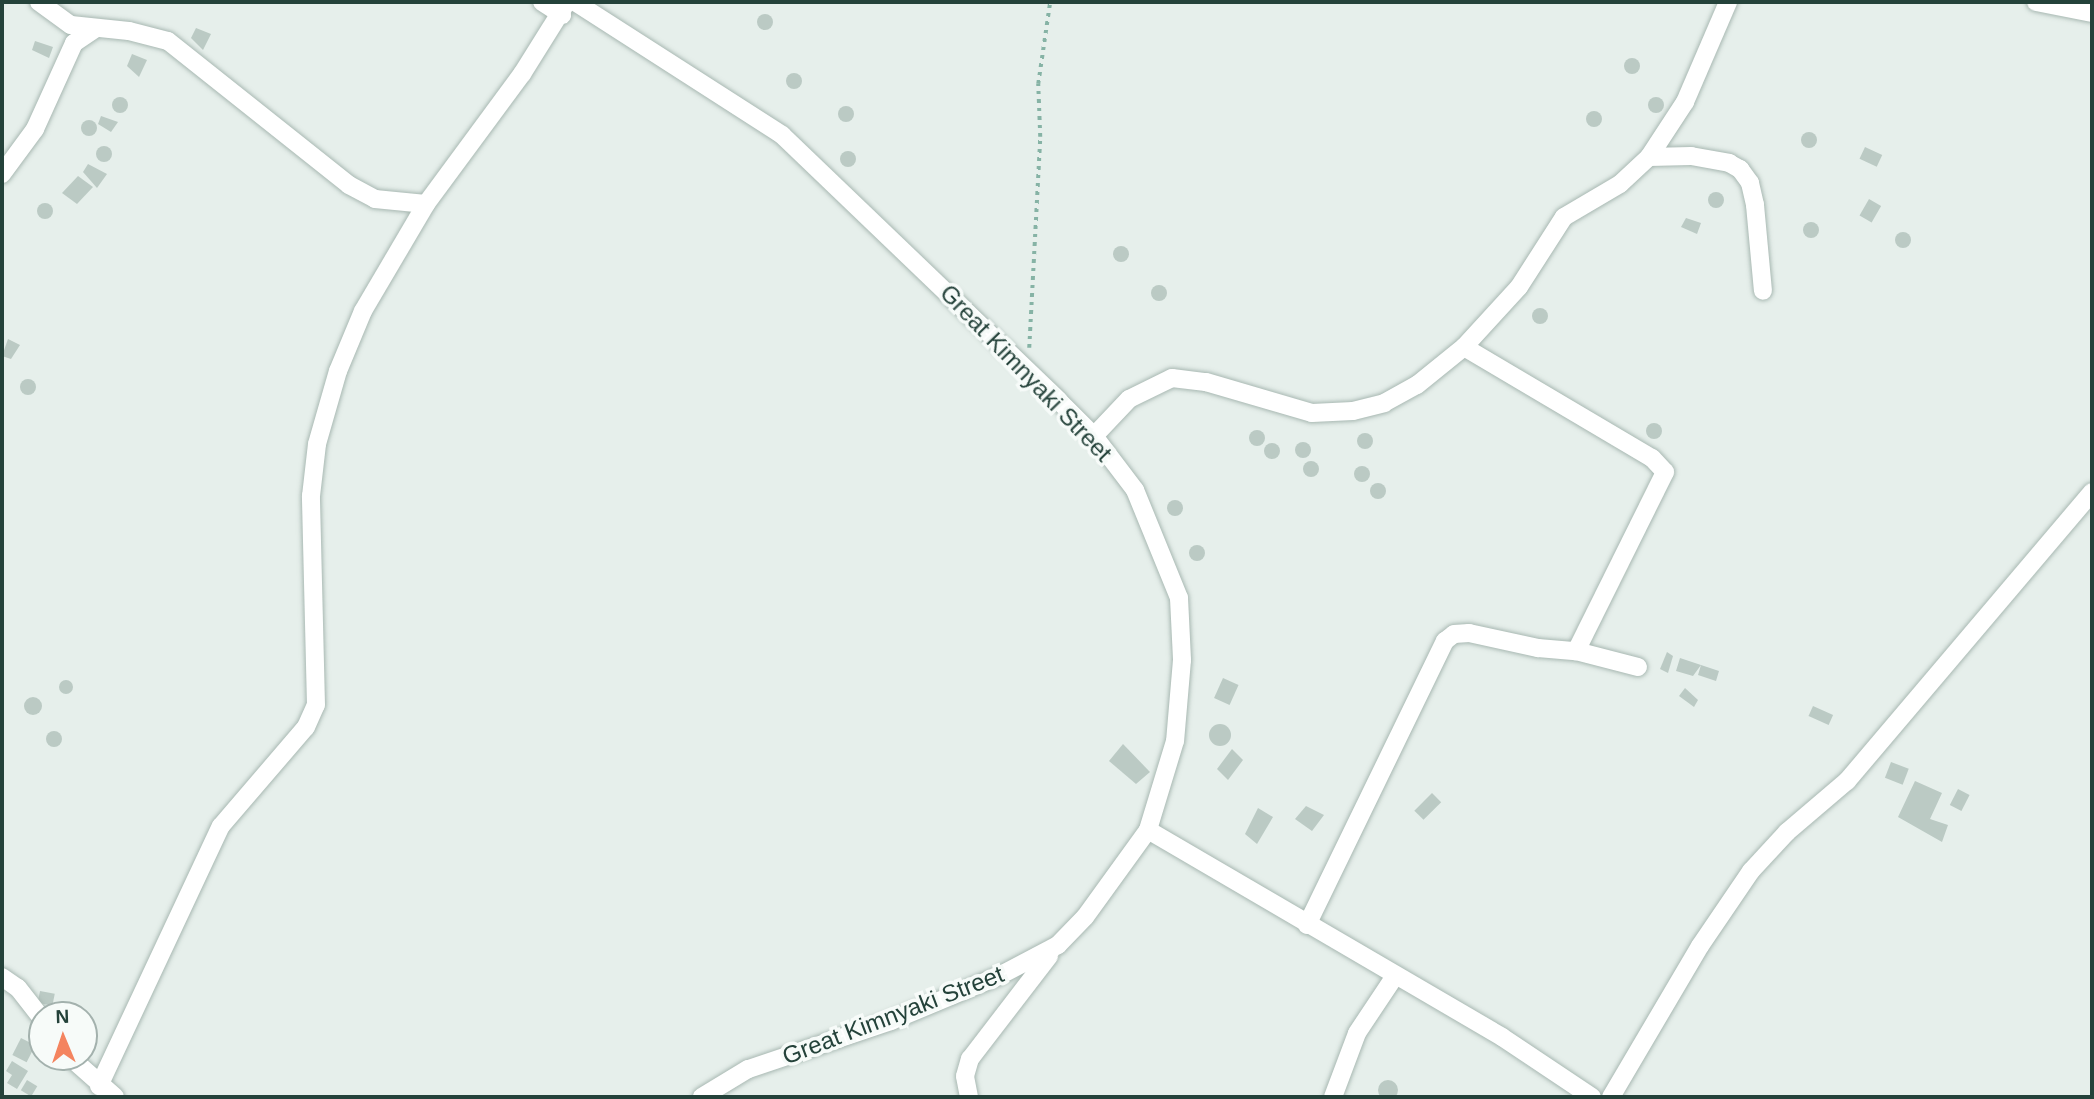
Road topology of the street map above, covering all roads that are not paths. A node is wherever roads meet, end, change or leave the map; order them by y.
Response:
1 (39, 2) edge
2 (542, 2) edge
3 (575, 2) edge
4 (1728, 2) edge
5 (2036, 2) edge
6 (564, 8) edge
7 (2092, 13) edge
8 (95, 29) junction
9 (1649, 157) junction
10 (2, 174) edge
11 (426, 204) junction
12 (1763, 291) dead end
13 (1464, 346) junction
14 (1094, 436) junction
15 (2092, 492) edge
16 (1576, 651) junction
17 (1638, 667) dead end
18 (1148, 830) junction
19 (1307, 925) junction
20 (1058, 945) junction
21 (1395, 976) junction
22 (2, 977) edge
23 (28, 1001) edge
24 (84, 1071) edge
25 (99, 1086) junction
26 (115, 1097) edge
27 (702, 1097) edge
28 (969, 1097) edge
29 (1333, 1097) edge
30 (1592, 1097) edge
31 (1611, 1097) edge

1 - 8 street
2 - 6 street
3 - 14 street, Great Kimnyaki Street
4 - 9 street
5 - 7 street
6 - 11 street
8 - 10 street
8 - 11 street
9 - 12 street
9 - 13 street
11 - 25 street
13 - 14 street
13 - 16 street
14 - 18 street, Great Kimnyaki Street
15 - 31 street
16 - 17 street
16 - 19 street
18 - 19 street
18 - 20 street, Great Kimnyaki Street
19 - 21 street
20 - 27 street, Great Kimnyaki Street
20 - 28 street
21 - 29 street
21 - 30 street
22 - 23 street
24 - 25 street
25 - 26 street

